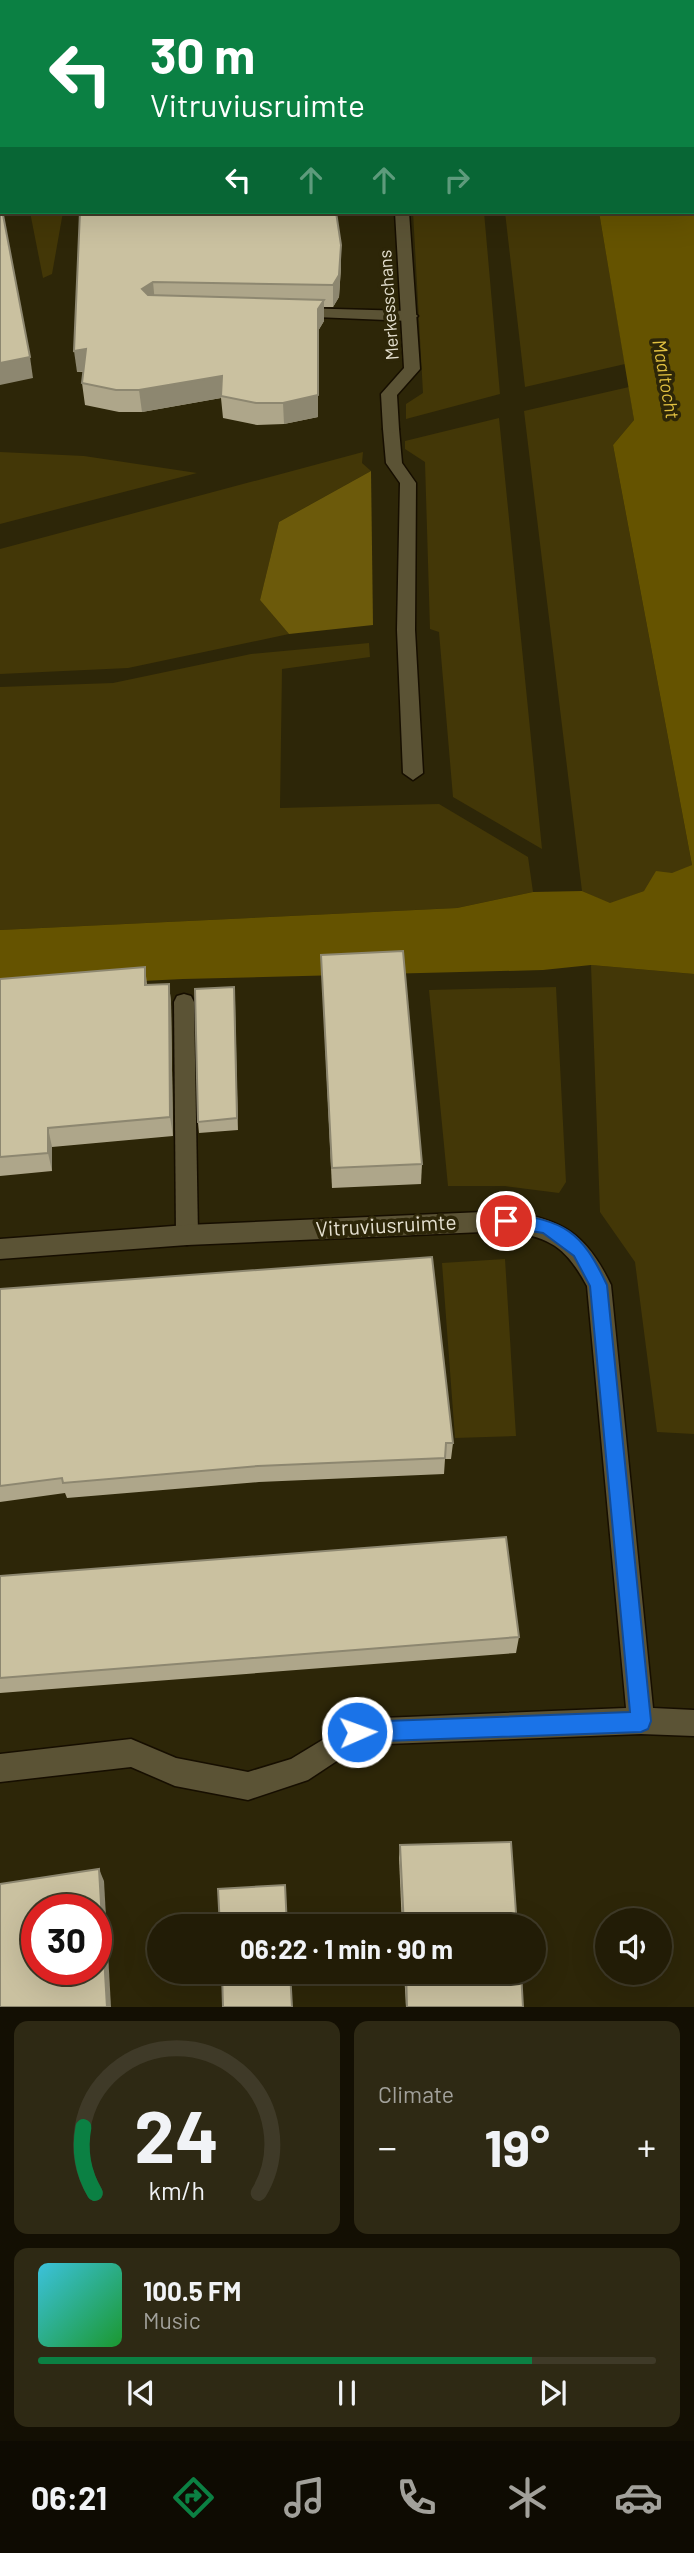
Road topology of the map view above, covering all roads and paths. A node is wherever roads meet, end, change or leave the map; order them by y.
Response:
1 (402, 214) edge
2 (286, 313) edge
3 (410, 316) junction
4 (413, 773) dead end
5 (184, 1002) dead end
6 (187, 1236) junction
7 (0, 1249) edge
8 (641, 1721) junction
9 (694, 1723) edge
10 (0, 1768) edge

1 - 3 street, Merkesschans
2 - 3 street
3 - 4 street, Merkesschans
5 - 6 street
6 - 7 street, Vitruviusruimte
6 - 8 street, Vitruviusruimte
8 - 9 street
8 - 10 street

